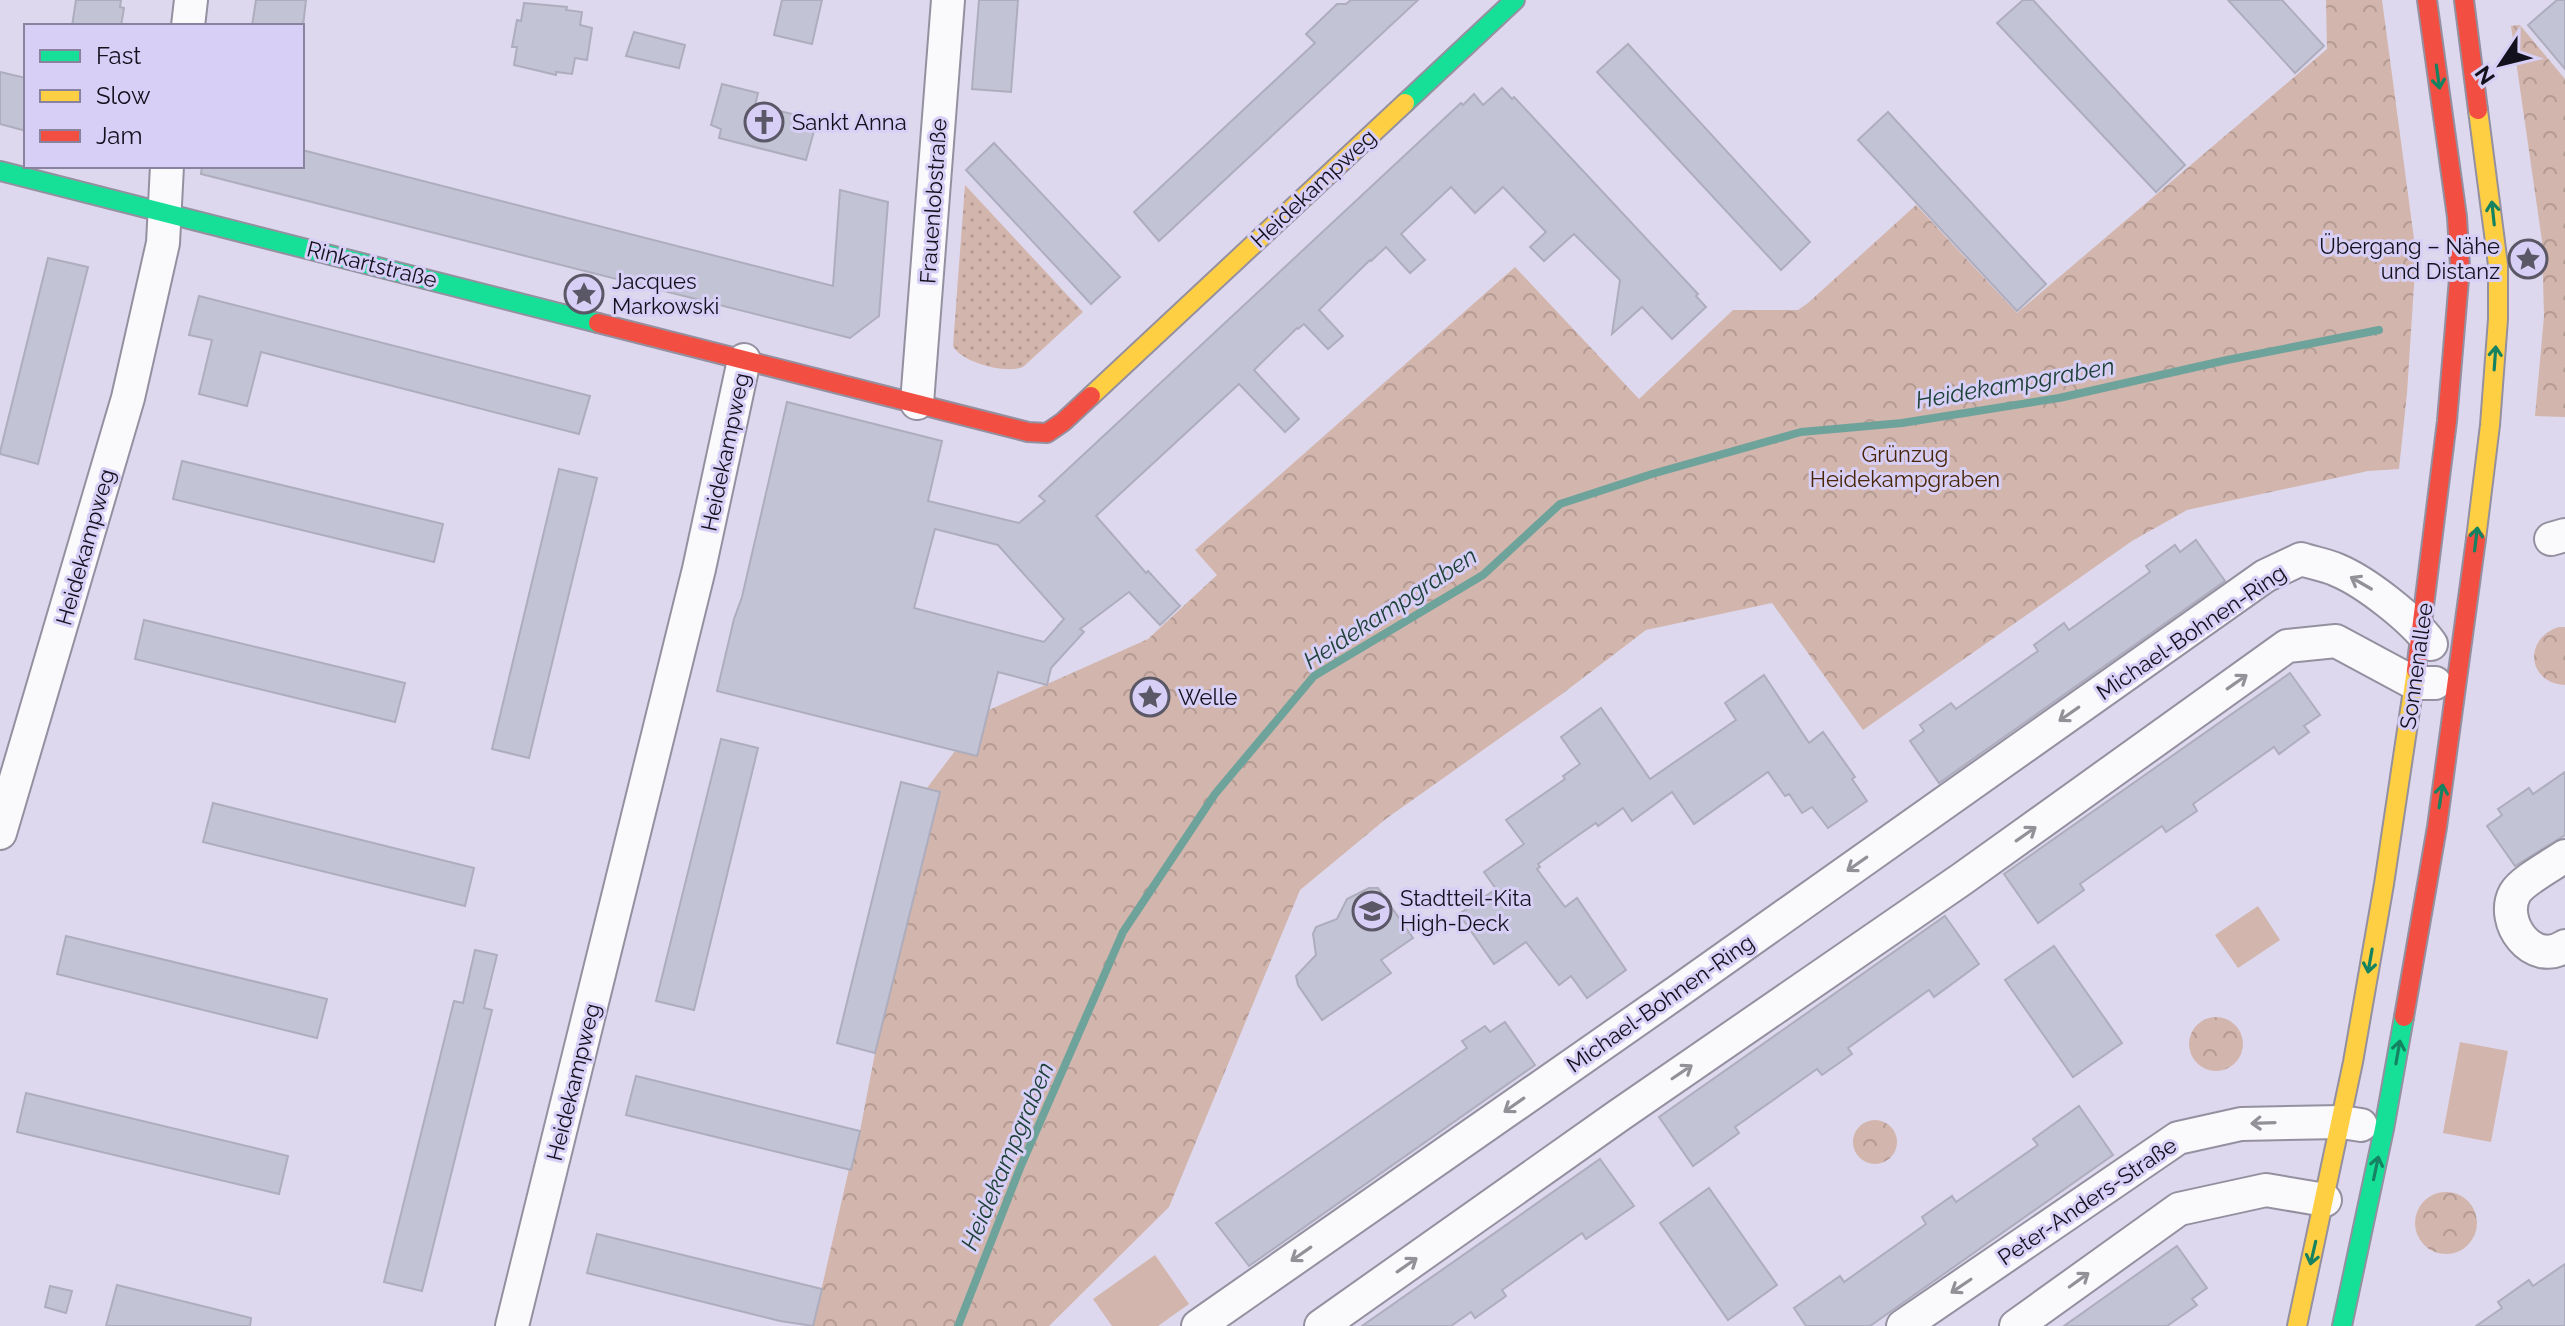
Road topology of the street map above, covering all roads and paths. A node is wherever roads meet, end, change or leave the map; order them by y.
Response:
1 (191, 0) edge
2 (948, 0) edge
3 (2427, 0) edge
4 (2464, 0) edge
5 (1509, 2) edge
6 (188, 24) edge
7 (167, 168) edge
8 (0, 171) edge
9 (165, 212) junction
10 (744, 360) junction
11 (917, 403) junction
12 (2422, 631) junction
13 (2458, 682) junction
14 (2414, 683) junction
15 (0, 833) edge
16 (2565, 856) edge
17 (2565, 946) edge
18 (2341, 1122) junction
19 (2384, 1129) junction
20 (2325, 1200) junction
21 (1236, 1315) edge
22 (512, 1326) edge
23 (1198, 1326) edge
24 (1321, 1326) edge
25 (1903, 1326) edge
26 (2016, 1326) edge
27 (2297, 1326) edge
28 (2342, 1326) edge

1 - 6 street
2 - 11 street, Frauenlobstraße
3 -> 12 main road, Sonnenallee
13 -> 4 main road, Sonnenallee
5 - 11 main road, Heidekampweg
7 - 9 street, Heidekampweg
8 - 9 main road, Rinkartstraße
9 - 10 main road, Rinkartstraße
9 - 15 street, Heidekampweg
10 - 11 main road, Heidekampweg
10 - 22 street, Heidekampweg
12 - 13 street, Michael-Bohnen-Ring
12 - 14 main road, Sonnenallee
12 -> 21 street, Michael-Bohnen-Ring
13 - 14 street
19 -> 13 main road, Sonnenallee
14 -> 18 main road, Sonnenallee
24 -> 14 street
16 - 17 street
18 - 19 street, Peter-Anders-Straße
18 - 20 main road, Sonnenallee
18 -> 25 street, Peter-Anders-Straße
28 -> 19 main road, Sonnenallee
26 -> 20 street
20 -> 27 main road, Sonnenallee
21 - 23 street, Michael-Bohnen-Ring

